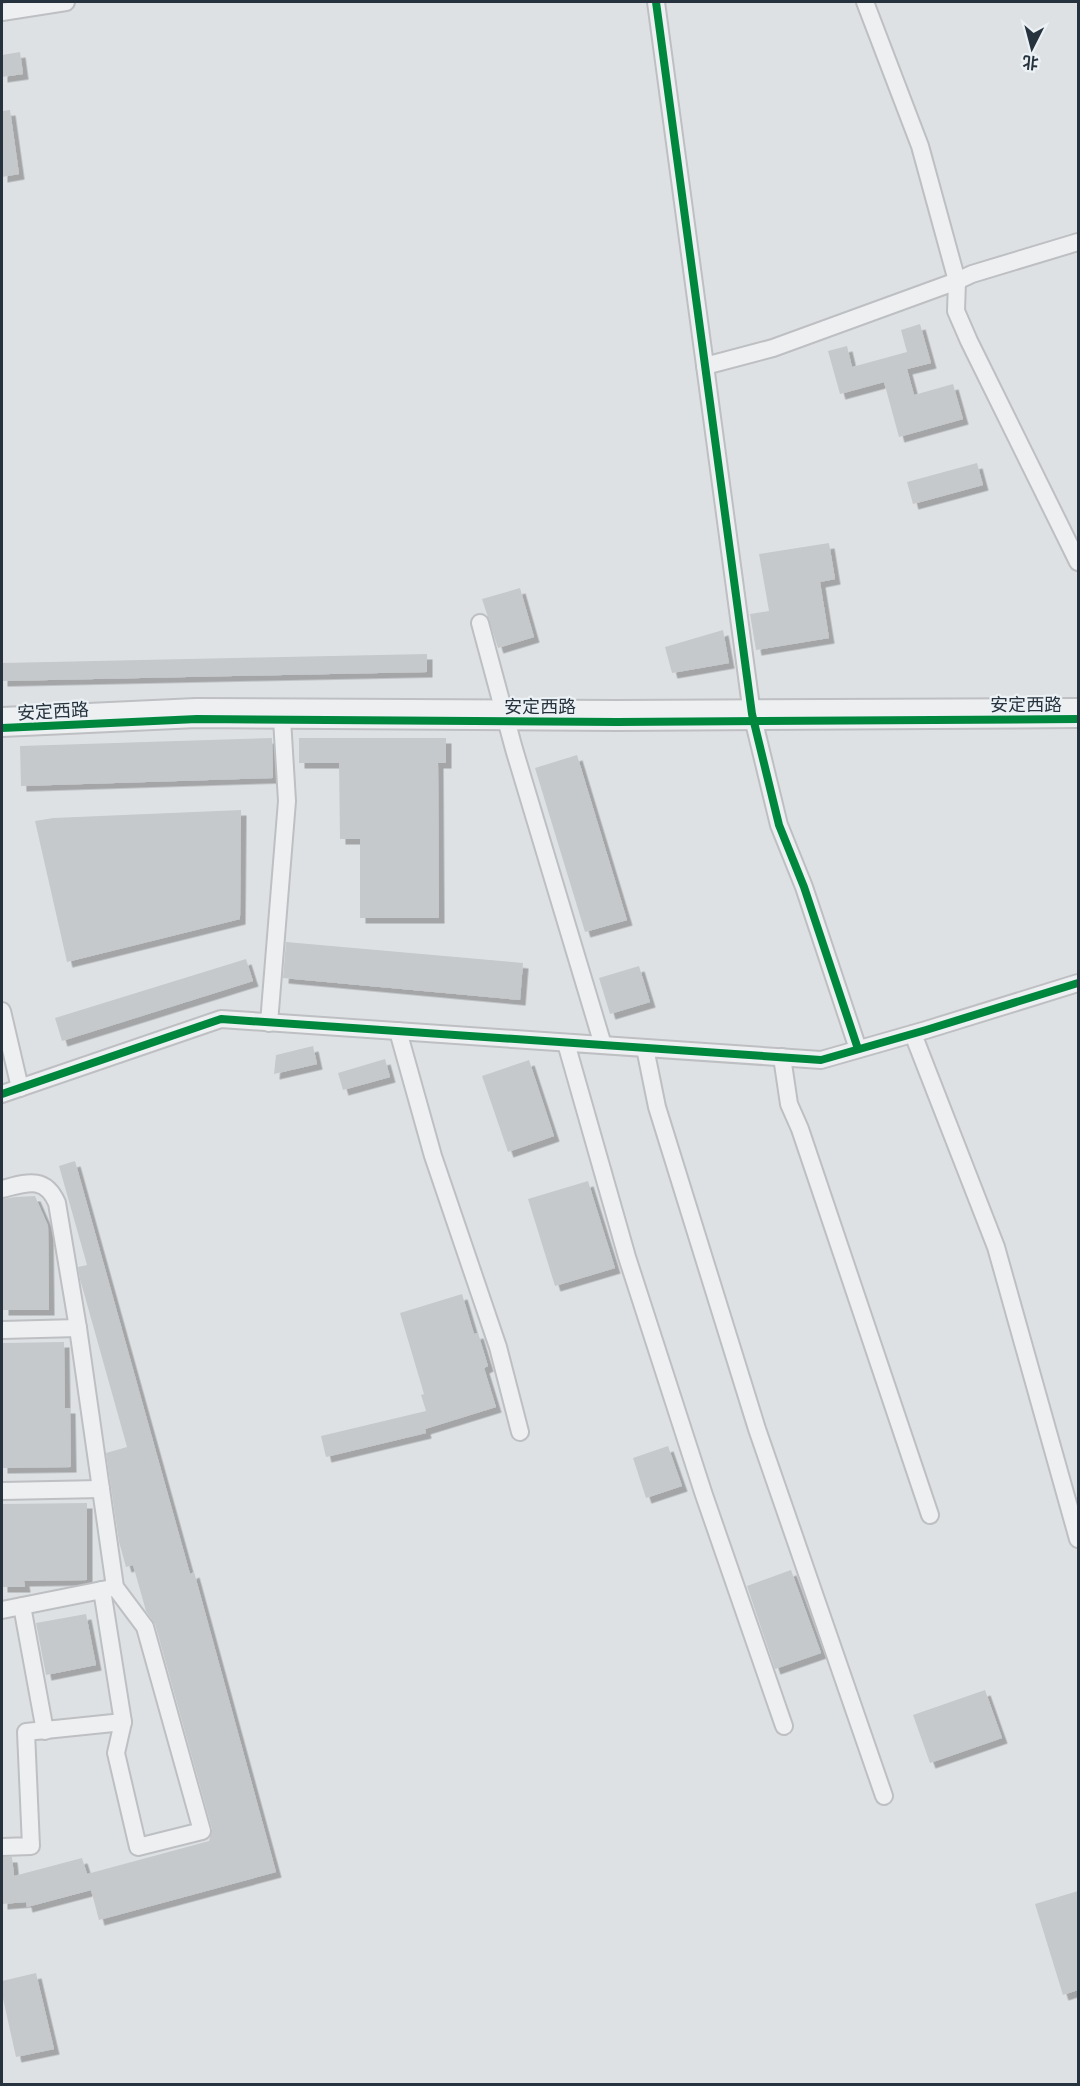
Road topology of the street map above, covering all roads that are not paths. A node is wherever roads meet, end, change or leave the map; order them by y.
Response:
1 (66, 2) edge
2 (656, 2) edge
3 (865, 2) edge
4 (2, 12) edge
5 (1078, 242) edge
6 (957, 281) junction
7 (705, 366) junction
8 (1078, 562) edge
9 (480, 623) dead end
10 (1078, 707) edge
11 (753, 714) junction
12 (505, 715) junction
13 (2, 716) edge
14 (282, 719) junction
15 (1078, 719) edge
16 (2, 728) edge
17 (1078, 983) edge
18 (2, 1011) edge
19 (269, 1023) junction
20 (398, 1031) junction
21 (913, 1034) junction
22 (566, 1043) junction
23 (603, 1045) junction
24 (645, 1048) junction
25 (858, 1049) junction
26 (782, 1057) junction
27 (20, 1088) junction
28 (2, 1094) edge
29 (2, 1189) edge
30 (78, 1328) junction
31 (2, 1330) edge
32 (520, 1432) dead end
33 (101, 1489) junction
34 (2, 1491) edge
35 (930, 1515) dead end
36 (1078, 1539) edge
37 (108, 1588) junction
38 (22, 1606) junction
39 (2, 1610) edge
40 (123, 1722) junction
41 (784, 1726) dead end
42 (45, 1731) junction
43 (884, 1796) dead end
44 (2, 1847) edge

1 - 4 street
2 - 7 street
3 - 6 street
5 - 6 street
6 - 7 street
6 - 8 street
7 - 11 street
9 - 12 street
10 - 11 street, 安定西路
11 - 12 street, 安定西路
11 - 15 street, 安定西路
11 - 25 street
12 - 13 street, 安定西路
12 - 14 street, 安定西路
12 - 23 street
14 - 16 street, 安定西路
14 - 19 street
17 - 21 street
18 - 27 street
19 - 20 street
19 - 27 street
20 - 22 street
20 - 32 street
21 - 25 street
21 - 36 street
22 - 23 street
22 - 41 street
23 - 24 street
24 - 26 street
24 - 43 street
25 - 26 street
26 - 35 street
27 - 28 street
29 - 30 street
30 - 31 street
30 - 33 street
33 - 34 street
33 - 37 street
37 - 38 street
37 - 40 street
37 - 40 street
38 - 39 street
38 - 42 street
40 - 42 street
42 - 44 street

